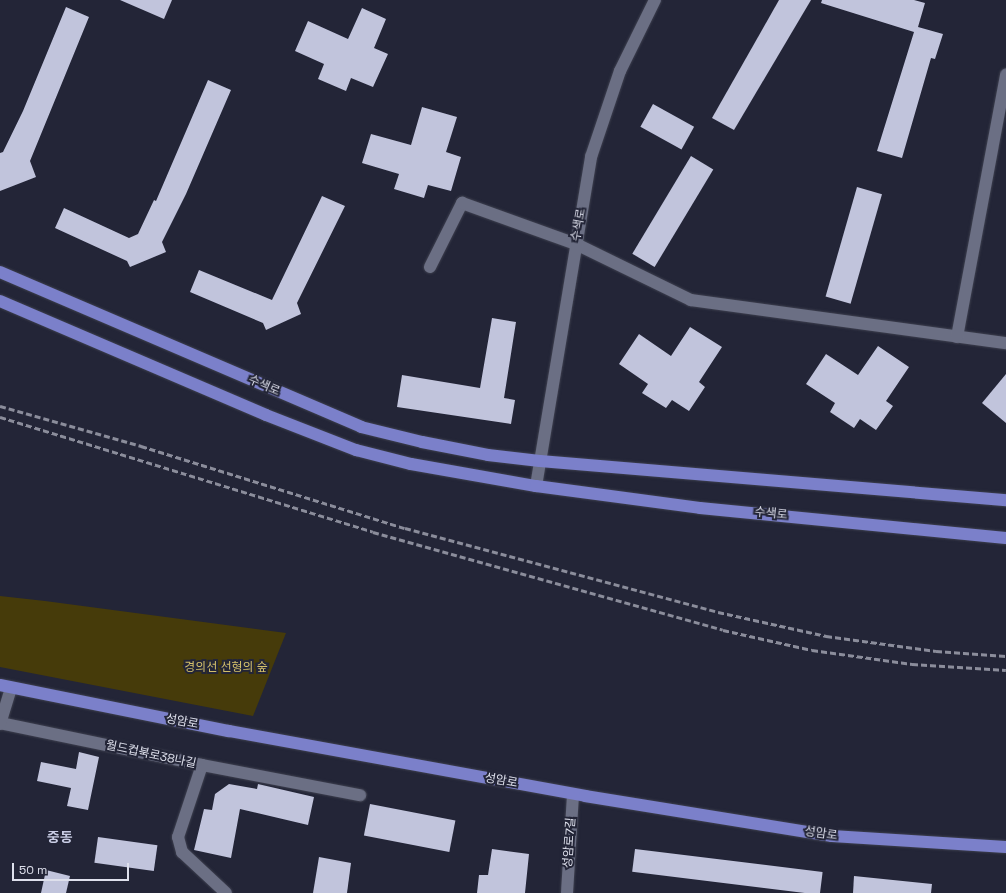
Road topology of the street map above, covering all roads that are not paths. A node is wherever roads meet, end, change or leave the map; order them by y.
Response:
1 (655, 0) edge
2 (1006, 76) edge
3 (576, 244) junction
4 (430, 267) dead end
5 (0, 272) edge
6 (0, 301) edge
7 (957, 337) junction
8 (1006, 343) edge
9 (540, 461) junction
10 (536, 486) junction
11 (1006, 500) edge
12 (1006, 538) edge
13 (6, 686) edge
14 (0, 724) edge
15 (202, 765) junction
16 (573, 794) junction
17 (360, 795) dead end
18 (1006, 847) edge
19 (226, 893) edge
20 (567, 893) edge

1 - 3 street, 수색로
2 - 7 street
3 - 4 street
3 - 7 street
3 - 9 street, 수색로
5 - 9 main road, 수색로
6 - 10 main road, 수색로
7 - 8 street
9 - 10 street, 수색로
9 - 11 main road, 수색로
10 - 12 main road, 수색로
13 - 14 street
13 - 16 main road, 성암로
14 - 15 street, 월드컵북로38나길
15 - 17 street
15 - 19 street, 월드컵북로38나길
16 - 18 main road, 성암로
16 - 20 street, 성암로7길

